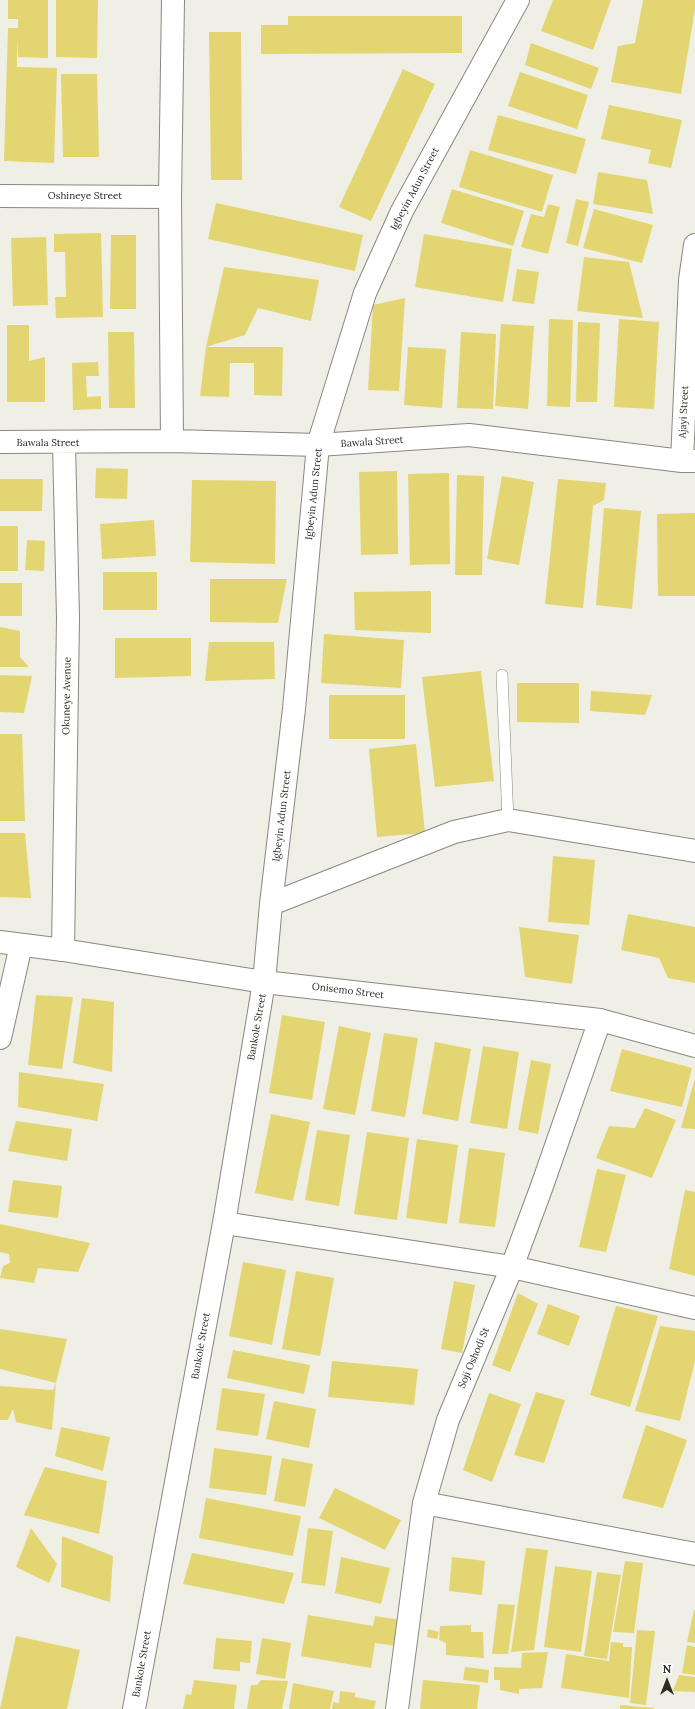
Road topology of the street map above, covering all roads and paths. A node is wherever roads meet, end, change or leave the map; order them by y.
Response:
1 (173, 0) edge
2 (518, 0) edge
3 (0, 196) edge
4 (170, 197) junction
5 (695, 245) edge
6 (172, 441) junction
7 (0, 442) edge
8 (64, 443) junction
9 (318, 445) junction
10 (688, 461) edge
11 (502, 675) dead end
12 (508, 820) junction
13 (695, 851) edge
14 (271, 904) junction
15 (10, 944) edge
16 (63, 950) junction
17 (264, 982) junction
18 (600, 1020) junction
19 (0, 1038) edge
20 (695, 1046) edge
21 (224, 1223) junction
22 (512, 1267) junction
23 (695, 1308) edge
24 (424, 1503) junction
25 (695, 1554) edge
26 (134, 1709) edge
27 (397, 1709) edge

1 - 4 street
2 - 9 street, Igbeyin Adun Street
3 - 4 street, Oshineye Street
4 - 6 street
5 - 10 street, Ajayi Street
6 - 8 street, Bawala Street
6 - 9 street, Bawala Street
7 - 8 street, Bawala Street
8 - 16 street, Okuneye Avenue
9 - 10 street, Bawala Street
9 - 14 street, Igbeyin Adun Street
11 - 12 lane
12 - 13 street
12 - 14 street
14 - 17 street, Igbeyin Adun Street
15 - 16 street, Onisemo Street
15 - 19 street
16 - 17 street, Onisemo Street
17 - 18 street, Onisemo Street
17 - 21 street, Bankole Street
18 - 20 street, Onisemo Street
18 - 22 street, Soji Oshodi St
21 - 22 street
21 - 26 street, Bankole Street
22 - 23 street
22 - 24 street, Soji Oshodi St
24 - 25 street
24 - 27 street, Soji Oshodi St

